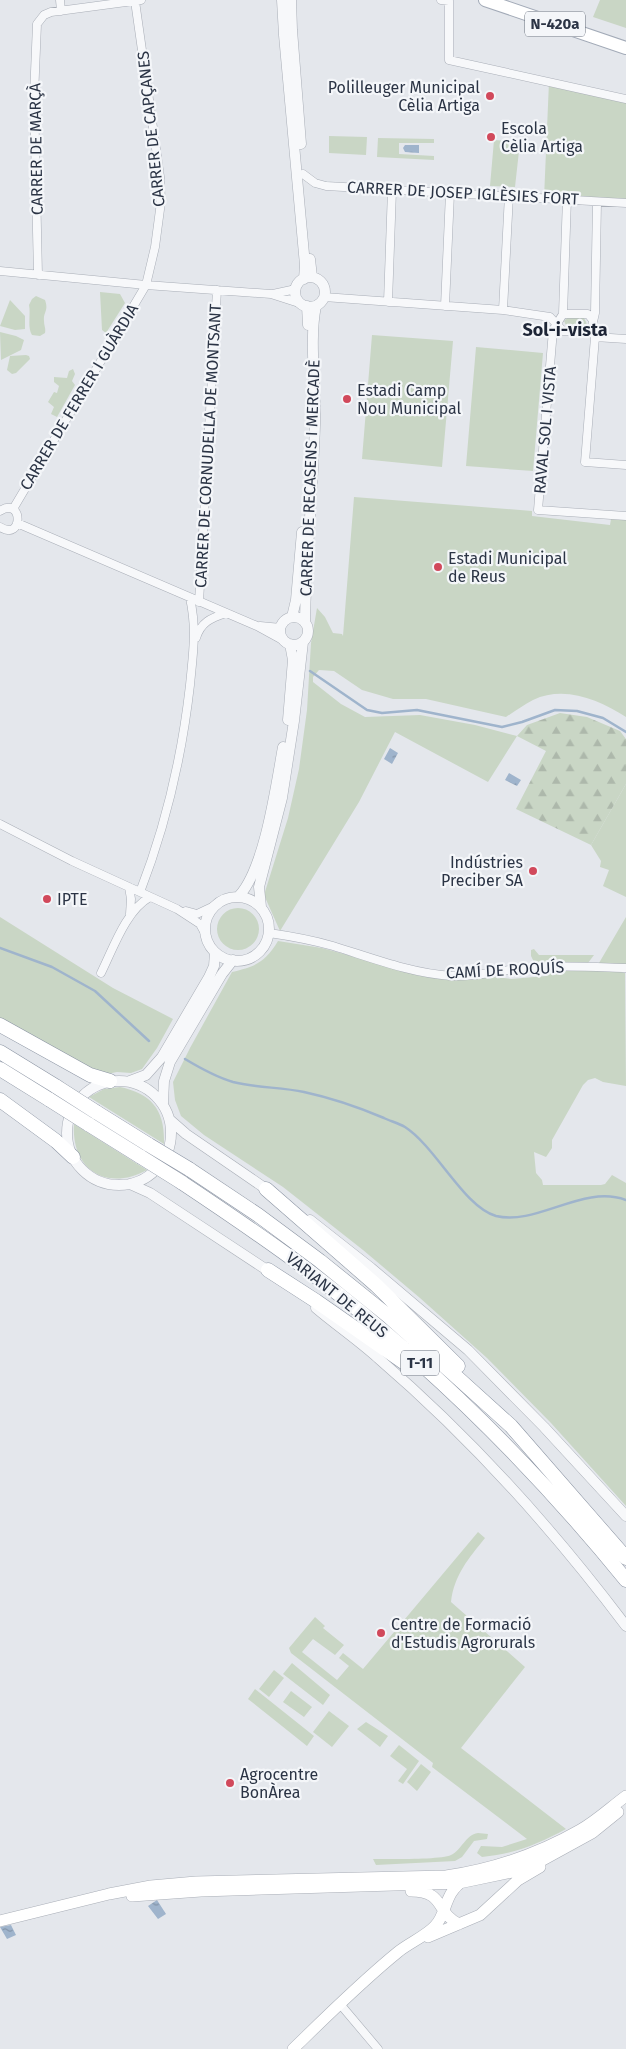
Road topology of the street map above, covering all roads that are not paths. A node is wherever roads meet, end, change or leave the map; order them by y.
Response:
1 (60, 0) edge
2 (141, 0) edge
3 (282, 0) edge
4 (291, 0) edge
5 (440, 0) edge
6 (484, 0) edge
7 (508, 0) edge
8 (135, 1) edge
9 (61, 11) junction
10 (626, 41) edge
11 (626, 48) edge
12 (626, 99) edge
13 (303, 174) junction
14 (392, 190) junction
15 (450, 193) junction
16 (509, 195) junction
17 (567, 198) junction
18 (597, 202) junction
19 (626, 202) edge
20 (0, 271) edge
21 (38, 276) junction
22 (308, 278) junction
23 (146, 285) junction
24 (296, 289) junction
25 (216, 290) junction
26 (272, 294) junction
27 (324, 297) junction
28 (388, 302) junction
29 (308, 305) junction
30 (445, 306) junction
31 (503, 310) junction
32 (563, 314) junction
33 (592, 323) junction
34 (557, 325) junction
35 (596, 337) junction
36 (626, 339) edge
37 (624, 465) edge
38 (13, 510) junction
39 (0, 511) edge
40 (626, 516) edge
41 (18, 523) junction
42 (1, 528) edge
43 (190, 598) junction
44 (199, 602) junction
45 (226, 613) junction
46 (292, 617) junction
47 (305, 622) junction
48 (258, 626) junction
49 (281, 628) junction
50 (303, 642) junction
51 (289, 644) junction
52 (194, 645) junction
53 (0, 824) edge
54 (129, 887) junction
55 (140, 892) junction
56 (239, 896) junction
57 (150, 897) junction
58 (214, 906) junction
59 (261, 907) junction
60 (177, 909) junction
61 (130, 914) junction
62 (269, 934) junction
63 (206, 935) junction
64 (215, 953) junction
65 (233, 960) junction
66 (626, 968) edge
67 (101, 972) dead end
68 (0, 1025) edge
69 (0, 1052) edge
70 (0, 1069) edge
71 (110, 1081) junction
72 (130, 1082) junction
73 (0, 1100) edge
74 (164, 1104) junction
75 (170, 1120) junction
76 (73, 1157) junction
77 (130, 1184) junction
78 (266, 1189) junction
79 (268, 1270) junction
80 (511, 1426) junction
81 (510, 1452) junction
82 (626, 1516) edge
83 (626, 1558) edge
84 (626, 1580) edge
85 (626, 1626) edge
86 (626, 1796) edge
87 (626, 1805) edge
88 (604, 1813) junction
89 (410, 1877) junction
90 (196, 1882) junction
91 (459, 1883) junction
92 (333, 1888) junction
93 (302, 1889) junction
94 (54, 1908) junction
95 (444, 1910) junction
96 (0, 1921) edge
97 (460, 1924) junction
98 (397, 1953) junction
99 (340, 2004) junction
100 (293, 2049) edge
101 (378, 2049) edge

1 - 9 street
2 - 8 street
3 - 22 street
4 - 13 street
5 - 12 street
6 - 11 main road, N-420a
7 - 10 main road, N-420a
8 - 9 street
8 - 23 street, CARRER DE CAPÇANES
9 - 21 street, CARRER DE MARÇÀ
13 - 14 street, CARRER DE JOSEP IGLÈSIES FORT
13 - 22 street
14 - 15 street, CARRER DE JOSEP IGLÈSIES FORT
14 - 28 street
15 - 16 street, CARRER DE JOSEP IGLÈSIES FORT
15 - 30 street
16 - 17 street, CARRER DE JOSEP IGLÈSIES FORT
16 - 31 street
17 - 18 street, CARRER DE JOSEP IGLÈSIES FORT
17 - 32 street
18 - 19 street, CARRER DE JOSEP IGLÈSIES FORT
18 - 33 street
20 - 21 street
21 - 23 street
22 - 24 street
22 - 27 street
23 - 25 street
23 - 38 street, CARRER DE FERRER I GUÀRDIA
24 - 26 street
24 - 29 street
25 - 26 street
25 - 44 street, CARRER DE CORNUDELLA DE MONTSANT
26 - 29 street
27 - 28 street
27 - 29 street
28 - 30 street
29 - 46 street, CARRER DE RECASENS I MERCADÈ
29 - 47 street, CARRER DE RECASENS I MERCADÈ
30 - 31 street
31 - 34 street
32 - 33 street
32 - 34 street
33 - 34 street
33 - 35 street
34 - 40 street, RAVAL SOL I VISTA
35 - 36 street
35 - 37 street
38 - 39 street
38 - 41 street
41 - 42 street
41 - 43 street
43 - 44 street
43 - 52 street, CARRER DE CORNUDELLA DE MONTSANT
44 - 45 street
45 - 48 street
45 - 52 street, CARRER DE CORNUDELLA DE MONTSANT
46 - 47 street
46 - 49 street
47 - 50 street
48 - 49 street
48 - 51 street
49 - 51 street
50 - 51 street
50 - 59 street
51 - 56 street
52 - 55 street, CARRER DE CORNUDELLA DE MONTSANT
53 - 54 street
54 - 55 street
54 - 61 street
55 - 57 street
56 - 58 street
56 - 59 street
57 - 60 street
57 - 61 street
58 - 60 street
58 - 63 street
59 - 62 street
60 - 63 street
61 - 67 street
62 - 65 street
62 - 66 street, CAMÍ DE ROQUÍS
63 - 64 street
64 - 65 street
64 - 72 street
65 - 74 street
68 - 71 highway
69 - 80 highway, VARIANT DE REUS / T-11, bridge
70 - 81 highway, VARIANT DE REUS / T-11, bridge
71 - 72 street
71 - 76 street
72 - 74 street
73 - 76 highway
74 - 75 street
75 - 77 street
75 - 78 street
76 - 77 street
77 - 79 street
78 - 80 highway
78 - 82 street
79 - 81 highway
79 - 85 street
80 - 83 highway, VARIANT DE REUS / T-11
81 - 84 highway, VARIANT DE REUS / T-11
86 - 88 main road
87 - 91 main road
87 - 97 main road
88 - 89 main road
88 - 91 main road
89 - 90 main road
89 - 92 main road
90 - 93 main road
90 - 94 main road
91 - 92 main road
91 - 95 main road
92 - 93 main road
92 - 95 main road
93 - 94 main road
94 - 96 main road
95 - 97 main road
95 - 98 main road
97 - 98 main road
98 - 99 main road
99 - 100 main road
99 - 101 street

